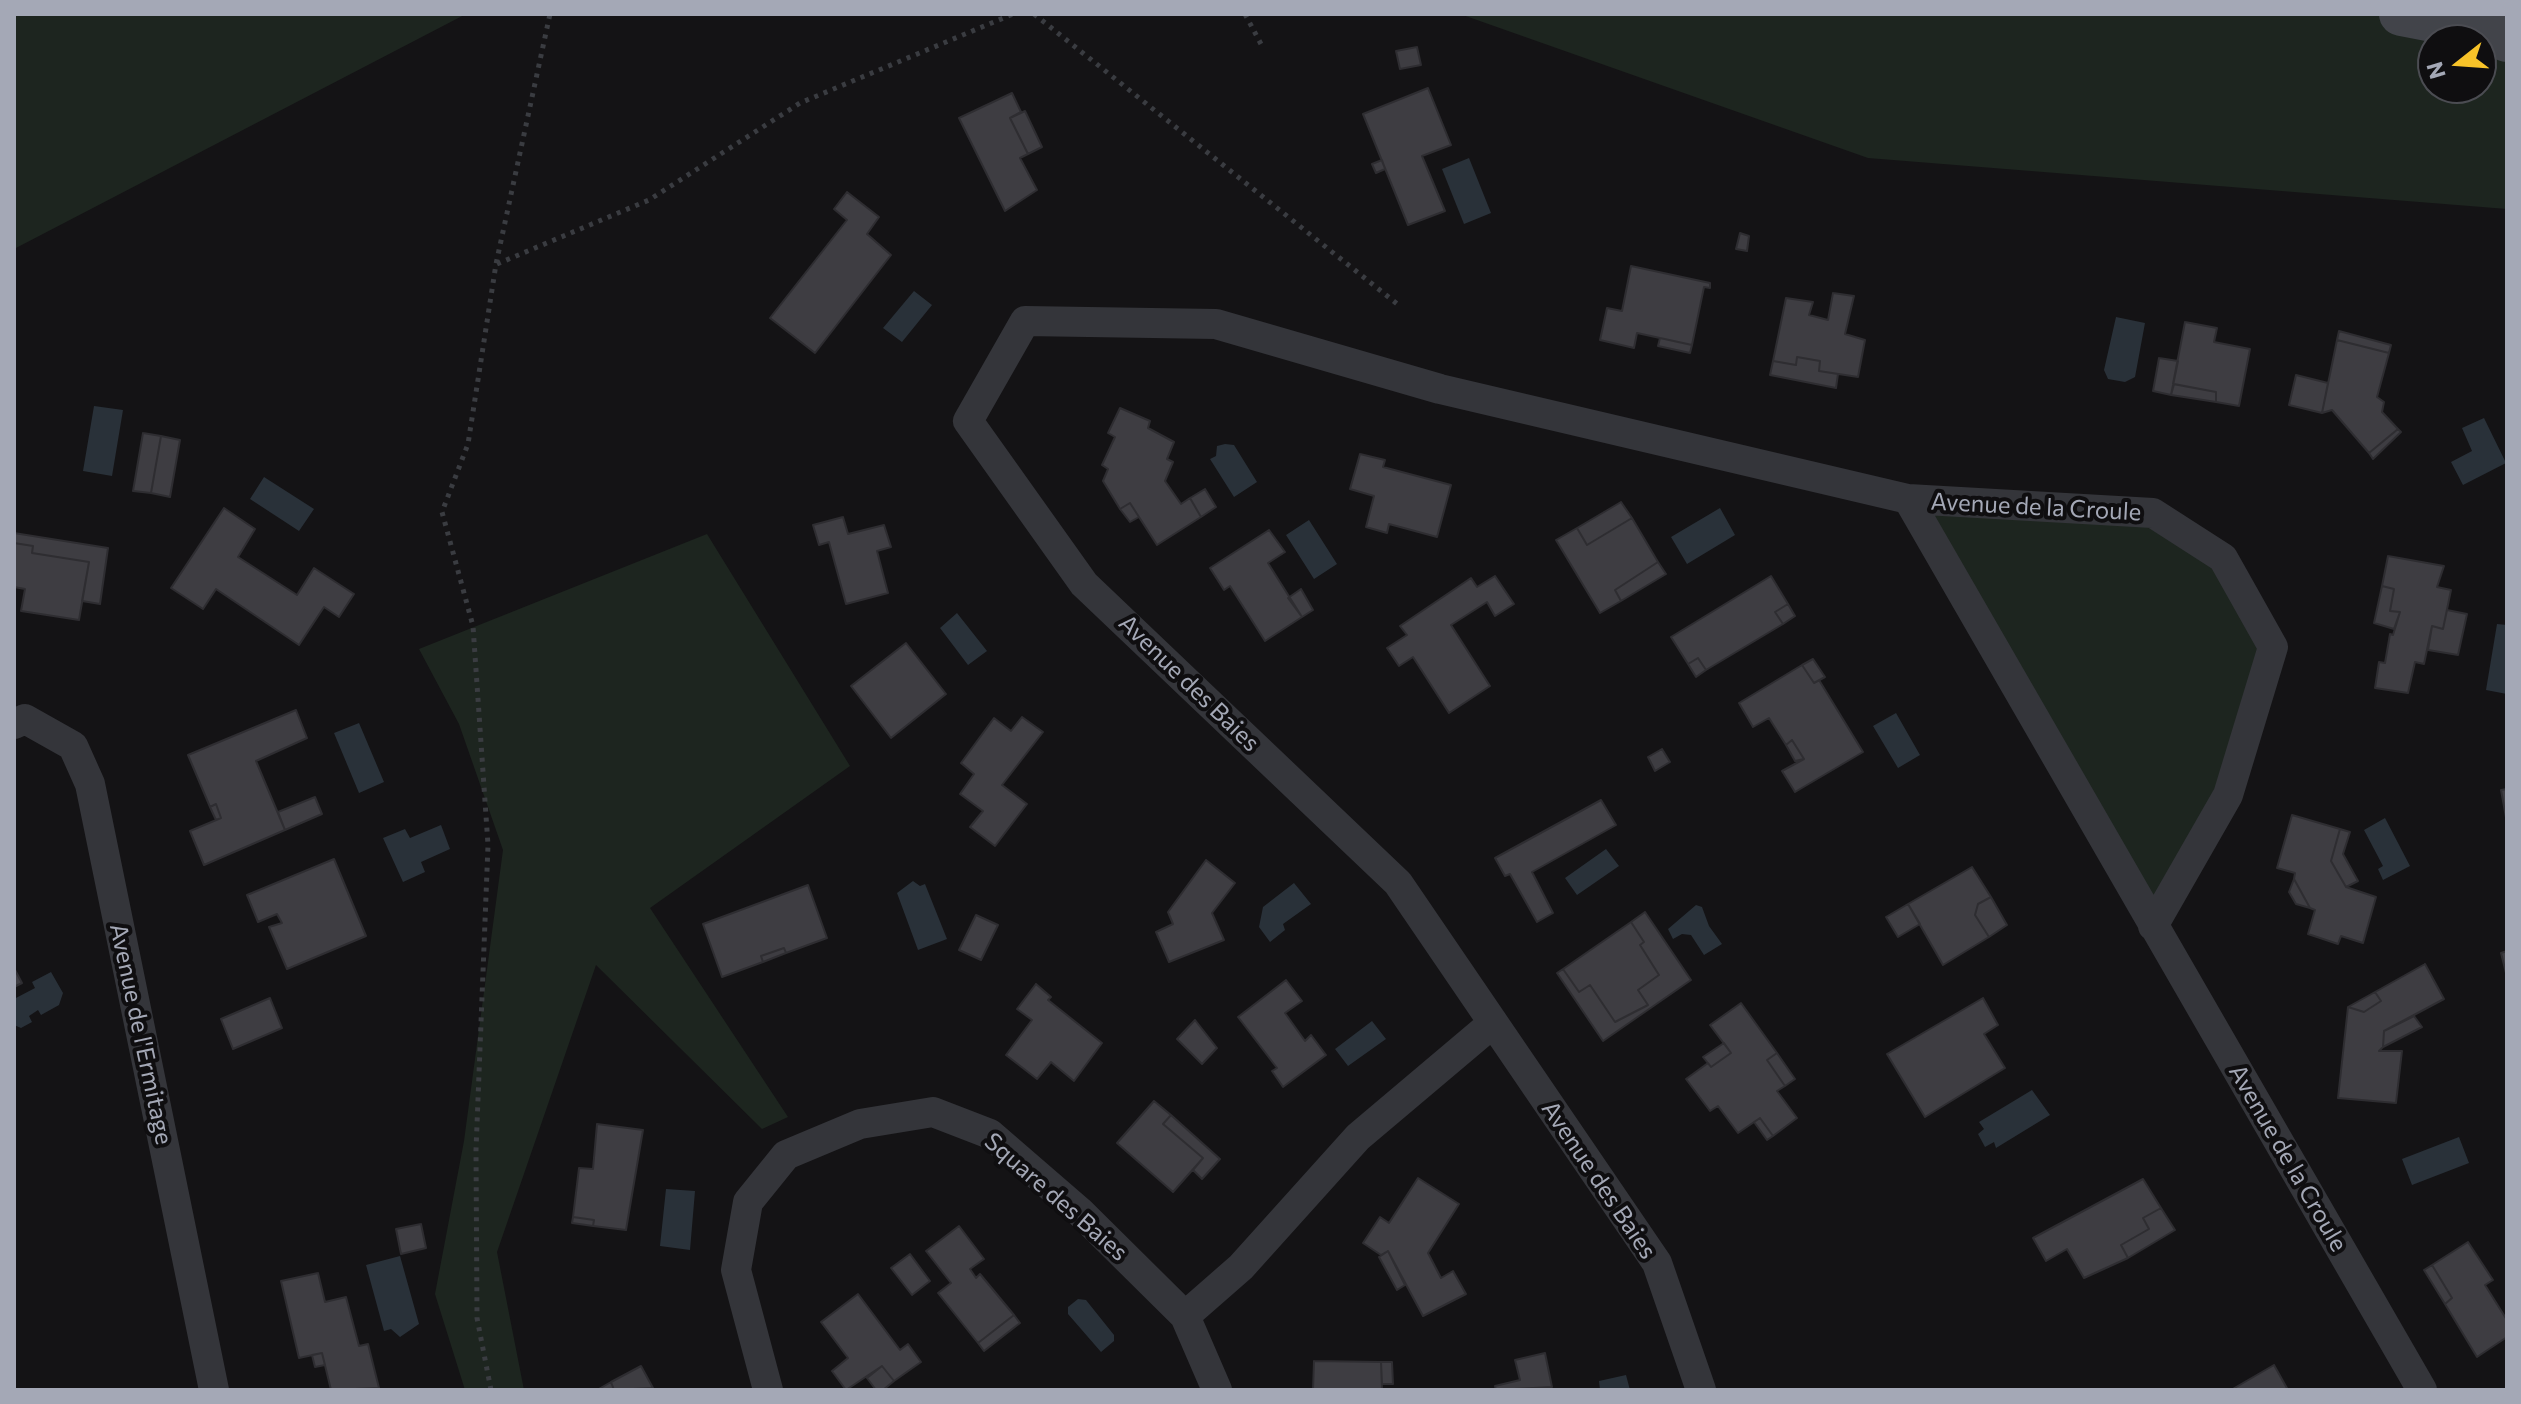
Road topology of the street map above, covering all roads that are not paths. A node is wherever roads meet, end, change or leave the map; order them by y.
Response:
1 (2401, 14) edge
2 (2507, 40) edge
3 (1440, 389) joint
4 (1908, 499) junction
5 (14, 724) edge
6 (2153, 926) junction
7 (1493, 1023) junction
8 (1185, 1316) junction
9 (214, 1390) edge
10 (768, 1390) edge
11 (1217, 1390) edge
12 (1701, 1390) edge
13 (2422, 1390) edge

1 - 2 main road
3 - 4 street, Avenue de la Croule
3 - 7 street, Avenue des Baies
4 - 6 street, Avenue de la Croule
4 - 6 street, Avenue de la Croule
5 - 9 street, Avenue de l'Ermitage
6 - 13 street, Avenue de la Croule
7 - 8 street
7 - 12 street, Avenue des Baies
8 - 10 street, Square des Baies
8 - 11 street, Square des Baies

